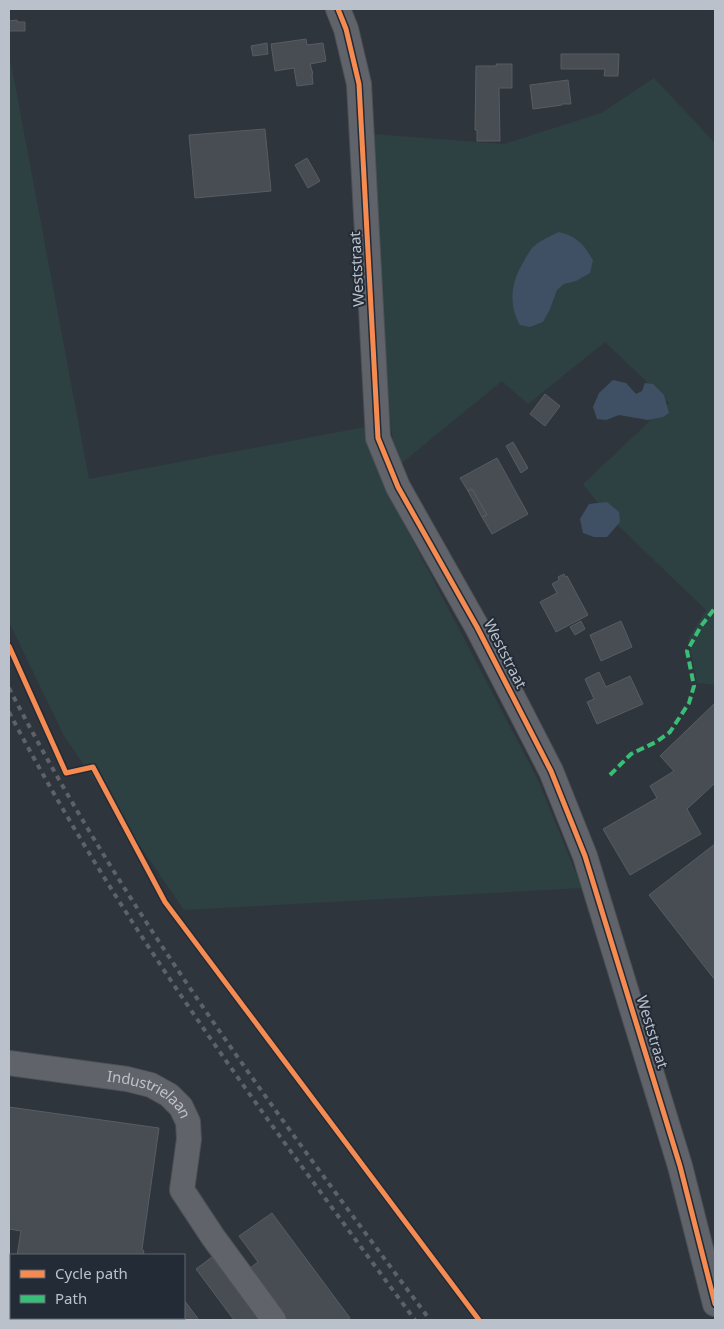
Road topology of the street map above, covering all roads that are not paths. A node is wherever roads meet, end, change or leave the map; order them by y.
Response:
1 (338, 9) edge
2 (9, 1063) edge
3 (715, 1304) edge
4 (274, 1320) edge

1 - 3 street, Weststraat
2 - 4 street, Industrielaan

